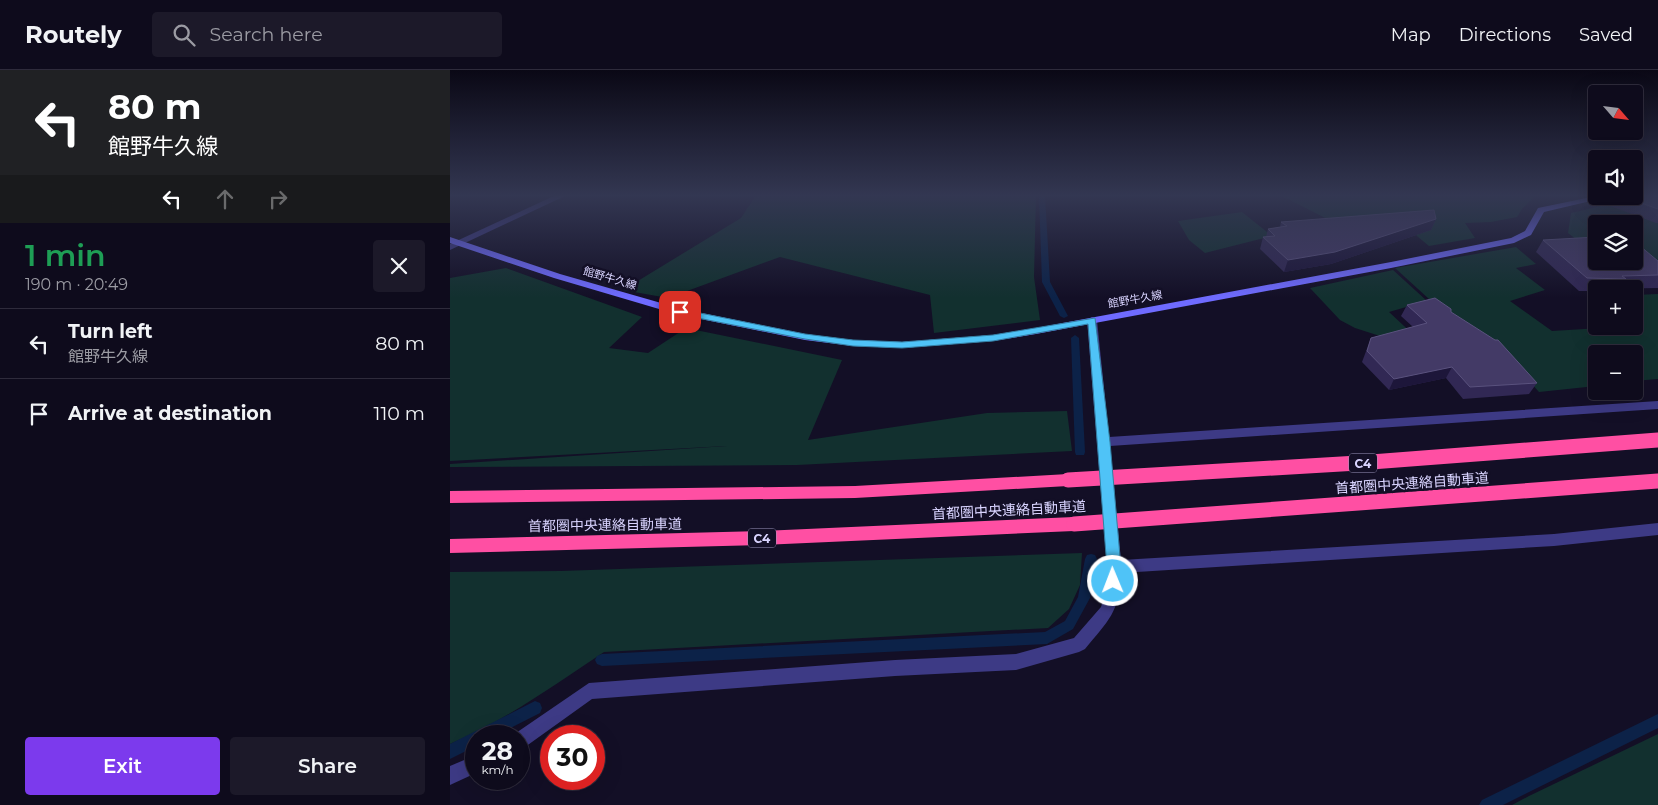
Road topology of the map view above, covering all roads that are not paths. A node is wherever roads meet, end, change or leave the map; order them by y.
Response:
1 (486, 229) edge
2 (1530, 229) edge
3 (453, 244) edge
4 (1092, 320) junction
5 (1658, 405) edge
6 (1658, 440) edge
7 (1104, 442) junction
8 (1658, 481) edge
9 (450, 498) edge
10 (1658, 529) edge
11 (450, 546) edge
12 (1114, 568) junction
13 (530, 733) edge
14 (465, 769) edge
15 (450, 776) edge

1 - 3 street
2 - 4 main road, 館野牛久線
3 - 4 main road, 館野牛久線
4 - 7 street
5 - 7 street
6 - 9 highway, 首都圏中央連絡自動車道 / C4, bridge
7 - 12 street
8 - 11 highway, 首都圏中央連絡自動車道 / C4, bridge
10 - 12 street
12 - 13 street
14 - 15 street

